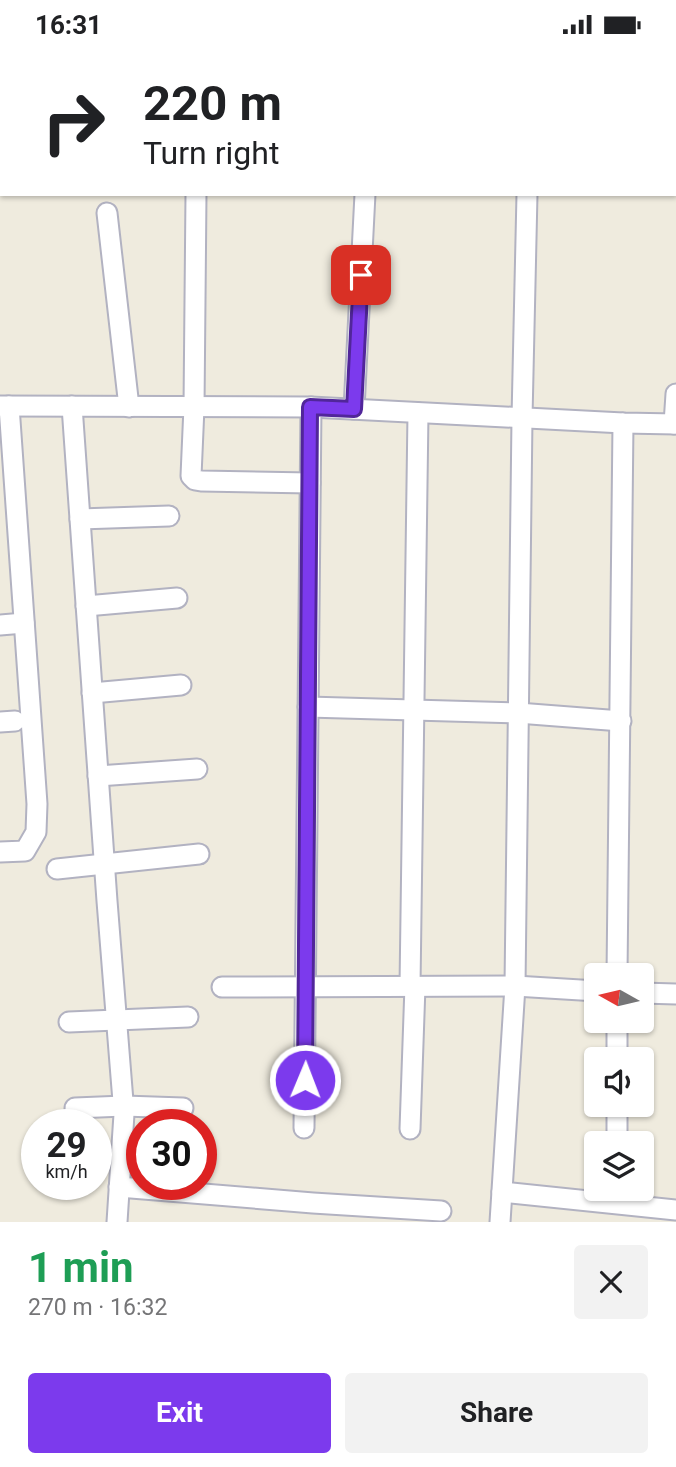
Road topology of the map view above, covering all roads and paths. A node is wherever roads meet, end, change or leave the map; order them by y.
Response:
1 (197, 196) edge
2 (365, 196) edge
3 (527, 196) edge
4 (107, 213) dead end
5 (676, 394) edge
6 (4, 406) edge
7 (72, 406) junction
8 (130, 407) junction
9 (194, 407) junction
10 (310, 407) junction
11 (354, 409) junction
12 (418, 412) junction
13 (522, 418) junction
14 (623, 423) junction
15 (675, 424) edge
16 (310, 483) junction
17 (169, 516) dead end
18 (80, 519) junction
19 (9, 529) edge
20 (177, 598) dead end
21 (86, 606) junction
22 (24, 624) junction
23 (0, 625) edge
24 (181, 685) dead end
25 (92, 693) junction
26 (308, 708) junction
27 (414, 711) junction
28 (518, 713) junction
29 (621, 721) junction
30 (197, 769) dead end
31 (98, 776) junction
32 (0, 852) edge
33 (199, 854) dead end
34 (104, 863) junction
35 (57, 869) dead end
36 (617, 963) edge
37 (306, 986) junction
38 (413, 986) junction
39 (515, 986) junction
40 (222, 987) dead end
41 (584, 990) edge
42 (654, 993) edge
43 (676, 994) edge
44 (188, 1017) dead end
45 (117, 1020) junction
46 (69, 1022) dead end
47 (124, 1106) junction
48 (75, 1108) dead end
49 (183, 1108) dead end
50 (304, 1128) dead end
51 (410, 1129) dead end
52 (120, 1187) junction
53 (502, 1192) junction
54 (676, 1210) edge
55 (441, 1211) dead end
56 (313, 1212) edge
57 (117, 1222) edge
58 (500, 1222) edge

1 - 9 street
2 - 11 street
3 - 13 street
4 - 8 street
5 - 15 street
6 - 7 street
6 - 19 street
7 - 8 street
7 - 18 street
8 - 9 street
9 - 10 street
9 - 16 street
10 - 11 street
10 - 16 street
11 - 12 street
12 - 13 street
12 - 27 street
13 - 14 street
13 - 28 street
14 - 15 street
14 - 29 street
16 - 26 street
17 - 18 street
18 - 21 street
19 - 22 street
20 - 21 street
21 - 25 street
22 - 23 street
22 - 32 street
24 - 25 street
25 - 31 street
26 - 27 street
26 - 37 street
27 - 28 street
27 - 38 street
28 - 29 street
28 - 39 street
29 - 36 street
30 - 31 street
31 - 34 street
33 - 34 street
34 - 35 street
34 - 45 street
37 - 38 street
37 - 40 street
37 - 50 street
38 - 39 street
38 - 51 street
39 - 41 street
39 - 53 street
42 - 43 street
44 - 45 street
45 - 46 street
45 - 47 street
47 - 48 street
47 - 49 street
47 - 52 street
52 - 56 street
52 - 57 street
53 - 54 street
53 - 58 street
55 - 56 street

